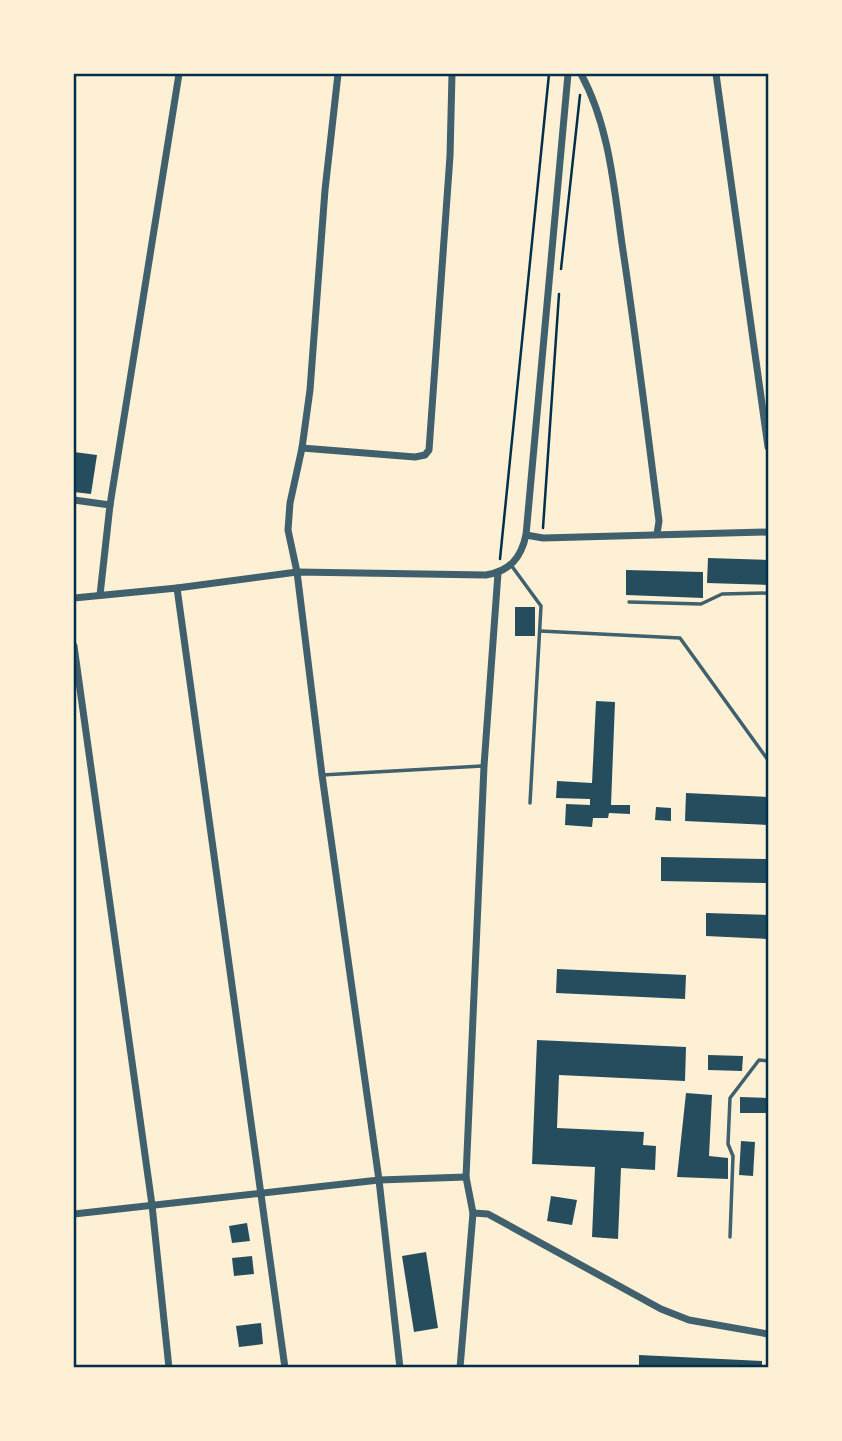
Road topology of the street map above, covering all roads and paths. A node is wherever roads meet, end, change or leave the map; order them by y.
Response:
1 (179, 74) edge
2 (338, 74) edge
3 (452, 74) edge
4 (549, 74) edge
5 (568, 74) edge
6 (716, 74) edge
7 (582, 75) edge
8 (561, 270) dead end
9 (560, 284) dead end
10 (768, 447) edge
11 (302, 448) junction
12 (74, 500) edge
13 (110, 505) junction
14 (768, 532) edge
15 (657, 534) junction
16 (526, 535) junction
17 (543, 538) junction
18 (512, 565) junction
19 (297, 572) junction
20 (498, 573) junction
21 (177, 588) junction
22 (768, 593) edge
23 (100, 595) junction
24 (74, 598) edge
25 (629, 602) dead end
26 (540, 631) junction
27 (74, 646) edge
28 (768, 760) edge
29 (484, 766) junction
30 (321, 775) junction
31 (530, 803) dead end
32 (768, 1061) edge
33 (466, 1177) junction
34 (379, 1180) junction
35 (262, 1193) junction
36 (152, 1205) junction
37 (473, 1213) junction
38 (74, 1214) edge
39 (730, 1237) dead end
40 (768, 1334) edge
41 (169, 1367) edge
42 (285, 1367) edge
43 (400, 1367) edge
44 (460, 1367) edge

1 - 13 street
2 - 11 street
3 - 11 street
4 - 20 path
5 - 16 street
6 - 10 street
7 - 8 path
7 - 15 street
9 - 17 path
11 - 19 street
12 - 13 street
13 - 23 street
14 - 15 street
15 - 17 street
16 - 17 street
16 - 18 street
18 - 20 street
18 - 26 lane
19 - 20 street
19 - 21 street
19 - 30 street
20 - 29 street
21 - 23 street
21 - 35 street
22 - 25 lane
23 - 24 street
26 - 28 lane
26 - 31 lane
27 - 36 street
29 - 30 lane
29 - 33 street
30 - 34 street
32 - 39 lane
33 - 34 street
33 - 37 street
34 - 35 street
34 - 43 street
35 - 36 street
35 - 42 street
36 - 38 street
36 - 41 street
37 - 40 street
37 - 44 street

